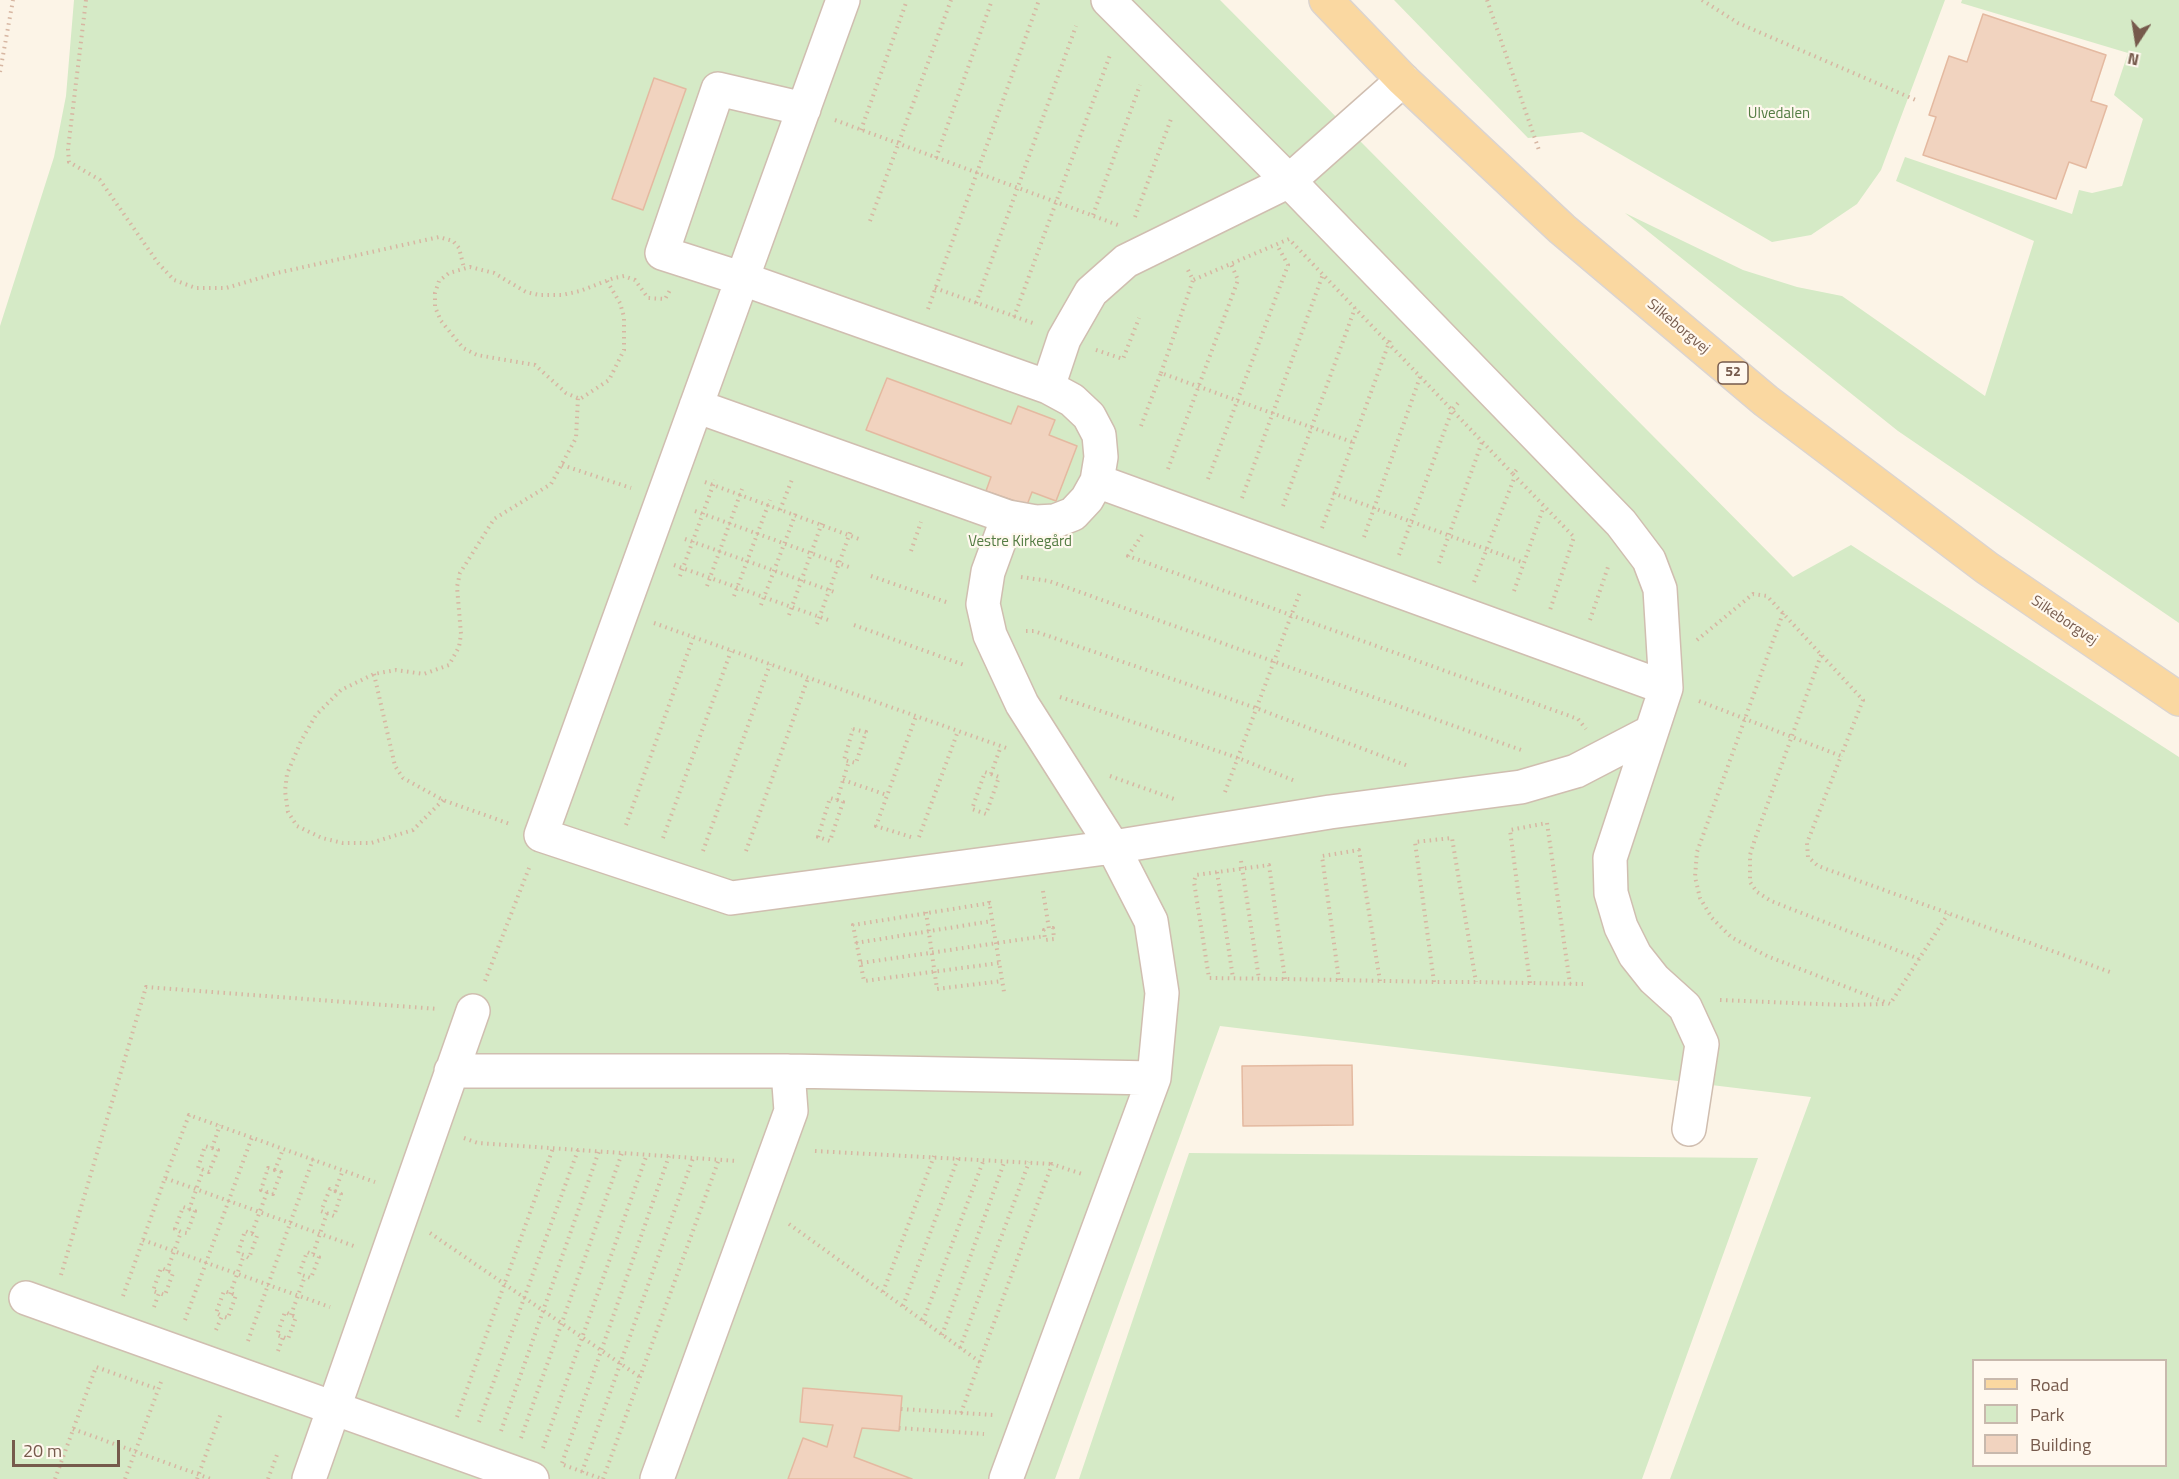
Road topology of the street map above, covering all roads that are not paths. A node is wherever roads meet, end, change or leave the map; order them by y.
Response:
1 (843, 0) edge
2 (1108, 0) edge
3 (1326, 0) edge
4 (1403, 80) junction
5 (804, 109) junction
6 (1289, 181) junction
7 (743, 279) junction
8 (1048, 387) junction
9 (696, 406) junction
10 (1097, 481) junction
11 (1008, 517) junction
12 (1666, 688) junction
13 (2179, 699) edge
14 (1652, 732) junction
15 (1113, 847) junction
16 (473, 1011) road end
17 (451, 1071) junction
18 (788, 1071) junction
19 (1154, 1078) junction
20 (1689, 1130) dead end
21 (39, 1303) road end
22 (334, 1408) junction
23 (536, 1467) edge
24 (309, 1479) edge
25 (657, 1479) edge
26 (1006, 1479) edge

1 - 5 lane
2 - 6 lane
3 - 4 main road, Silkeborgvej / 52
4 - 6 lane
4 - 13 main road, Silkeborgvej / 52
5 - 7 lane
5 - 7 lane
6 - 8 lane
6 - 12 lane
7 - 8 lane
7 - 9 lane
8 - 10 lane
9 - 11 lane
9 - 15 lane
10 - 11 lane
10 - 12 lane
11 - 15 lane
12 - 14 lane
14 - 15 lane
14 - 20 lane
15 - 19 lane
16 - 17 lane
17 - 18 lane
17 - 22 lane
18 - 19 lane
18 - 25 lane
19 - 26 lane
21 - 22 lane
22 - 23 lane
22 - 24 lane

